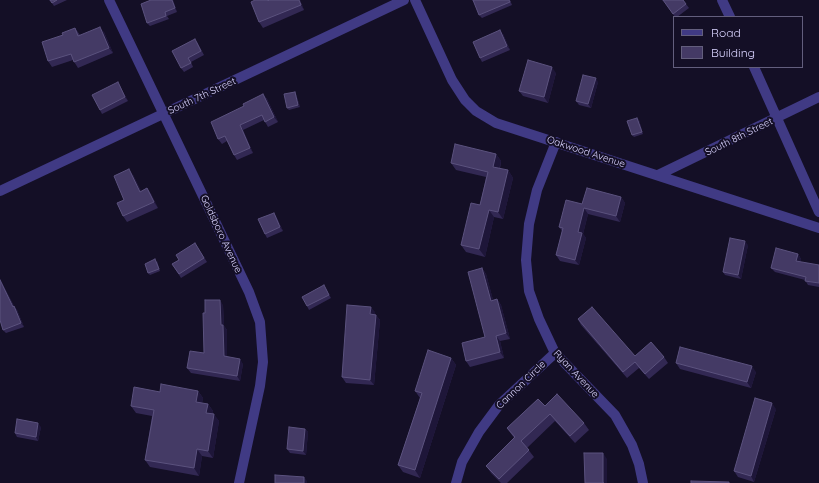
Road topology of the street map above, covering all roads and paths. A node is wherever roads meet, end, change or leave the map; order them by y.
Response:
1 (110, 0) edge
2 (404, 0) edge
3 (415, 0) edge
4 (722, 0) edge
5 (730, 16) edge
6 (754, 68) edge
7 (819, 97) edge
8 (164, 114) junction
9 (778, 118) junction
10 (556, 142) junction
11 (658, 175) junction
12 (0, 191) edge
13 (819, 212) edge
14 (819, 228) edge
15 (554, 353) junction
16 (239, 483) edge
17 (456, 483) edge
18 (643, 483) edge

1 - 8 street, Goldsboro Avenue
2 - 8 street, South 7th Street
3 - 10 street, Oakwood Avenue
4 - 5 street
6 - 9 street
7 - 9 street, South 8th Street
8 - 12 street, South 7th Street
8 - 16 street, Goldsboro Avenue
9 - 11 street, South 8th Street
9 - 13 street
10 - 11 street, Oakwood Avenue
10 - 15 street, Ryan Avenue
11 - 14 street, Oakwood Avenue
15 - 17 street, Cannon Circle
15 - 18 street, Ryan Avenue

